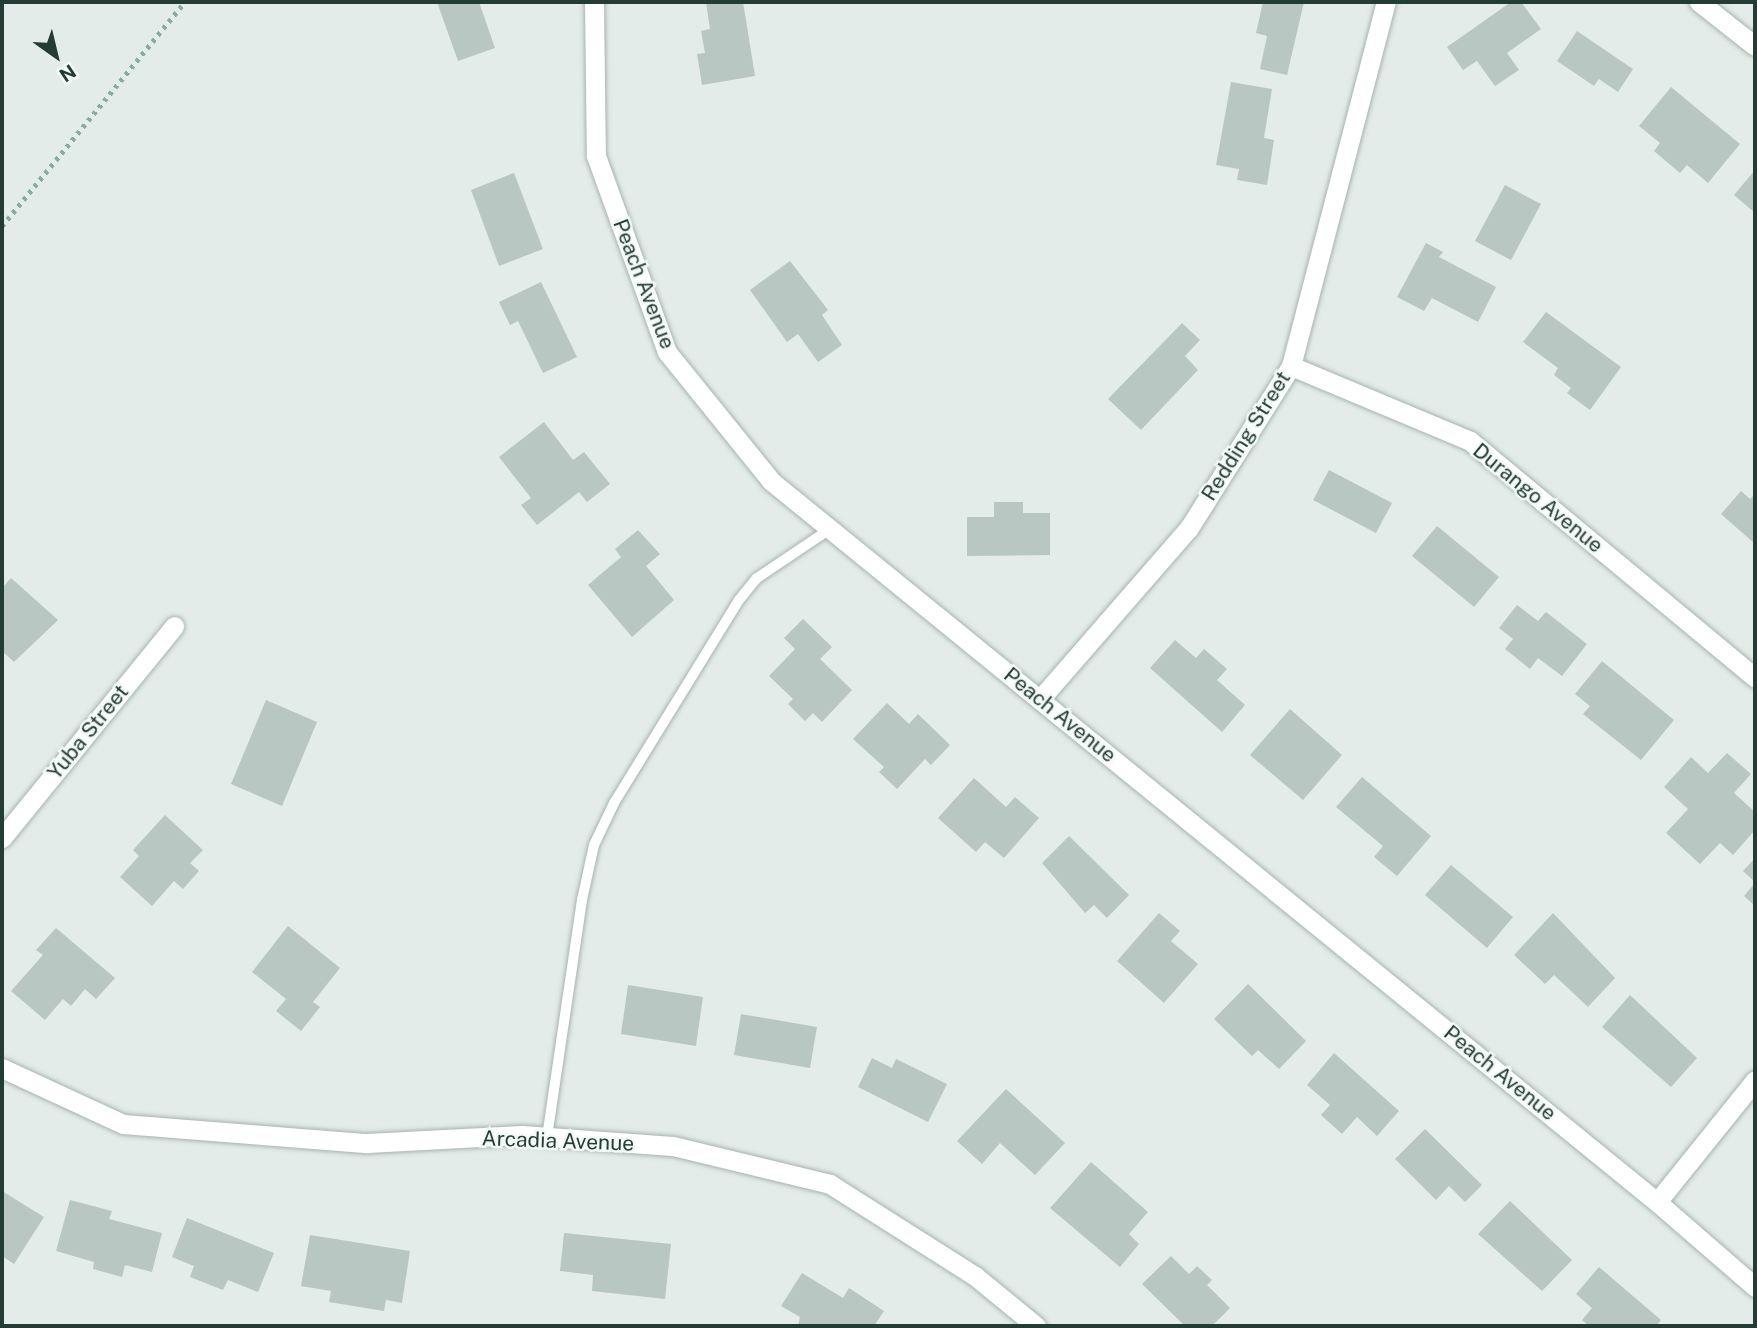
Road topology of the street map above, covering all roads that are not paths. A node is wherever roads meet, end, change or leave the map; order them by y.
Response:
1 (594, 2) edge
2 (1386, 2) edge
3 (1699, 2) edge
4 (1755, 46) edge
5 (1291, 366) junction
6 (830, 529) junction
7 (174, 626) dead end
8 (1755, 678) edge
9 (1041, 698) junction
10 (2, 838) edge
11 (2, 1068) edge
12 (1755, 1080) edge
13 (547, 1137) junction
14 (1657, 1202) junction
15 (1755, 1287) edge
16 (1036, 1326) edge

1 - 6 street, Peach Avenue
2 - 5 street, Redding Street
3 - 4 street
5 - 8 street, Durango Avenue
5 - 9 street, Redding Street
6 - 9 street, Peach Avenue
6 - 13 lane
7 - 10 street, Yuba Street
9 - 14 street, Peach Avenue
11 - 13 street, Arcadia Avenue
12 - 14 street
13 - 16 street, Arcadia Avenue
14 - 15 street, Peach Avenue

